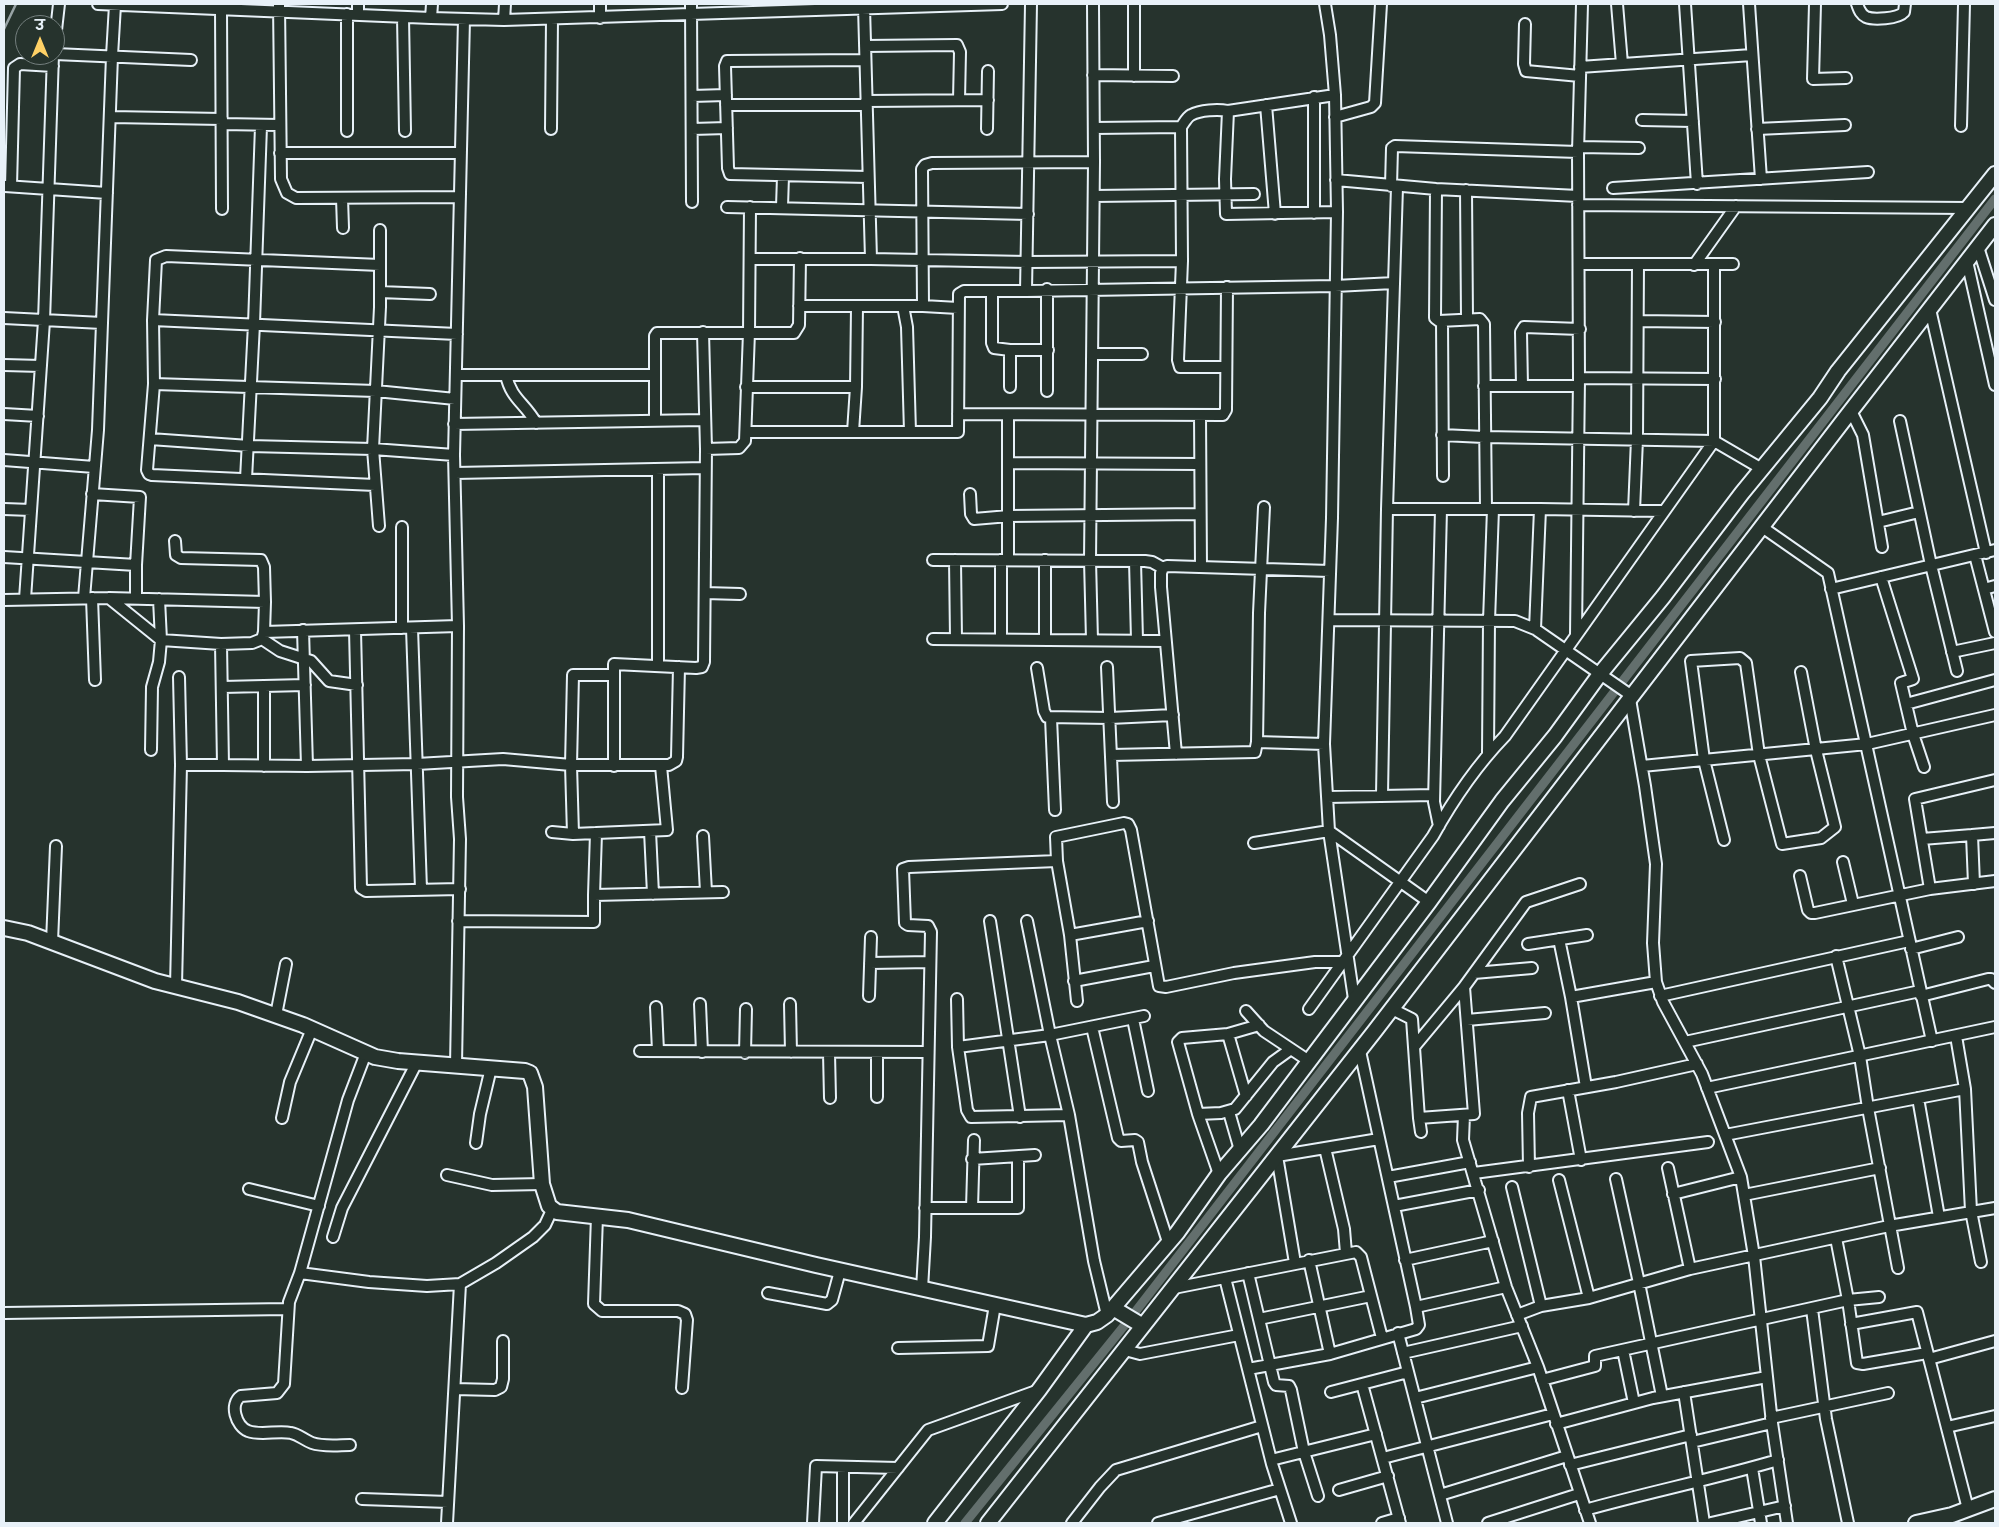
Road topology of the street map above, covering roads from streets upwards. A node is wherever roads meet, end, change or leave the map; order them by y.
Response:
1 (98, 4) edge
2 (115, 4) edge
3 (432, 4) edge
4 (505, 4) edge
5 (600, 4) edge
6 (650, 4) edge
7 (948, 4) edge
8 (1002, 4) edge
9 (1031, 4) edge
10 (1093, 4) edge
11 (1134, 4) edge
12 (1325, 4) edge
13 (1381, 4) edge
14 (1582, 4) edge
15 (1617, 4) edge
16 (1684, 4) edge
17 (1749, 4) edge
18 (1815, 4) edge
19 (1857, 4) edge
20 (1905, 4) edge
21 (1964, 4) edge
22 (142, 5) edge
23 (183, 6) edge
24 (830, 6) edge
25 (869, 6) edge
26 (226, 7) edge
27 (279, 7) edge
28 (723, 8) edge
29 (751, 8) edge
30 (358, 9) edge
31 (692, 9) edge
32 (347, 14) junction
33 (650, 16) junction
34 (403, 17) junction
35 (431, 18) junction
36 (600, 18) junction
37 (464, 19) junction
38 (552, 19) junction
39 (504, 20) junction
40 (1525, 24) dead end
41 (865, 46) junction
42 (65, 54) edge
43 (1752, 55) junction
44 (112, 56) junction
45 (1688, 59) junction
46 (191, 60) dead end
47 (865, 60) junction
48 (1622, 64) junction
49 (53, 66) joint
50 (1580, 71) junction
51 (988, 72) dead end
52 (1093, 75) junction
53 (1134, 76) junction
54 (1173, 76) dead end
55 (1846, 78) dead end
56 (1335, 95) junction
57 (692, 96) junction
58 (1314, 97) junction
59 (726, 100) junction
60 (960, 100) junction
61 (988, 100) junction
62 (866, 103) junction
63 (1266, 105) junction
64 (1228, 111) junction
65 (110, 117) junction
66 (1335, 117) junction
67 (1642, 120) dead end
68 (222, 121) junction
69 (1692, 121) junction
70 (1845, 124) dead end
71 (280, 125) junction
72 (261, 126) junction
73 (1962, 126) dead end
74 (1181, 127) junction
75 (727, 128) junction
76 (1094, 128) junction
77 (551, 129) dead end
78 (692, 129) junction
79 (987, 129) dead end
80 (1757, 129) junction
81 (347, 131) dead end
82 (405, 131) dead end
83 (1639, 148) dead end
84 (1578, 150) junction
85 (280, 153) junction
86 (461, 153) junction
87 (1029, 162) junction
88 (1094, 162) junction
89 (1868, 172) dead end
90 (1995, 174) edge
91 (783, 176) junction
92 (868, 177) junction
93 (1336, 180) junction
94 (1761, 180) junction
95 (1697, 184) junction
96 (7, 186) edge
97 (1394, 186) junction
98 (1613, 188) dead end
99 (49, 189) junction
100 (1436, 189) junction
101 (1466, 190) junction
102 (107, 193) junction
103 (1254, 194) dead end
104 (1094, 196) junction
105 (1182, 196) junction
106 (1226, 196) junction
107 (460, 197) junction
108 (342, 198) junction
109 (1578, 200) junction
110 (692, 202) dead end
111 (1736, 206) junction
112 (727, 207) dead end
113 (750, 207) junction
114 (782, 207) junction
115 (1967, 208) junction
116 (222, 209) dead end
117 (870, 210) junction
118 (922, 212) junction
119 (1337, 212) junction
120 (1314, 213) junction
121 (1028, 214) junction
122 (1275, 214) junction
123 (1995, 225) edge
124 (344, 228) dead end
125 (380, 230) dead end
126 (1978, 247) junction
127 (800, 258) junction
128 (750, 259) junction
129 (871, 259) junction
130 (923, 260) junction
131 (255, 261) junction
132 (1093, 261) junction
133 (1182, 261) junction
134 (1967, 261) junction
135 (1027, 262) junction
136 (1579, 264) junction
137 (1638, 264) junction
138 (1733, 264) dead end
139 (380, 265) junction
140 (1694, 265) junction
141 (1714, 265) junction
142 (1991, 274) edge
143 (1394, 283) junction
144 (1335, 286) junction
145 (1227, 287) junction
146 (1180, 288) junction
147 (1093, 289) junction
148 (1047, 290) junction
149 (1026, 291) junction
150 (380, 292) junction
151 (992, 292) junction
152 (430, 294) dead end
153 (1995, 300) edge
154 (799, 306) junction
155 (857, 306) junction
156 (903, 306) junction
157 (923, 306) junction
158 (958, 308) junction
159 (1930, 309) junction
160 (4, 318) edge
161 (1466, 319) junction
162 (153, 320) junction
163 (44, 321) junction
164 (1442, 321) junction
165 (1638, 321) junction
166 (1715, 322) junction
167 (102, 323) junction
168 (254, 324) junction
169 (1580, 329) junction
170 (378, 330) junction
171 (703, 332) junction
172 (749, 332) junction
173 (457, 334) junction
174 (1010, 350) junction
175 (1048, 350) junction
176 (1092, 354) junction
177 (1142, 354) dead end
178 (4, 365) edge
179 (41, 366) junction
180 (1225, 367) junction
181 (456, 375) junction
182 (506, 375) junction
183 (655, 375) junction
184 (1638, 379) junction
185 (1716, 379) junction
186 (1579, 382) junction
187 (154, 384) junction
188 (1995, 385) edge
189 (1484, 386) junction
190 (1522, 386) junction
191 (746, 387) junction
192 (856, 387) junction
193 (1010, 387) dead end
194 (251, 388) junction
195 (376, 390) junction
196 (1048, 391) dead end
197 (455, 399) junction
198 (1850, 411) junction
199 (4, 414) edge
200 (958, 414) junction
201 (1092, 414) junction
202 (1200, 414) junction
203 (1008, 415) junction
204 (38, 416) junction
205 (704, 420) junction
206 (655, 421) junction
207 (1900, 421) dead end
208 (536, 423) junction
209 (454, 424) junction
210 (746, 432) junction
211 (853, 432) junction
212 (910, 432) junction
213 (1442, 434) junction
214 (1484, 437) junction
215 (1578, 438) junction
216 (150, 439) junction
217 (1637, 439) junction
218 (1714, 441) junction
219 (248, 446) junction
220 (373, 448) junction
221 (706, 448) junction
222 (454, 455) junction
223 (4, 460) edge
224 (1008, 462) junction
225 (1092, 462) junction
226 (34, 463) junction
227 (1200, 464) junction
228 (94, 467) junction
229 (705, 468) junction
230 (658, 469) junction
231 (1762, 470) junction
232 (455, 473) junction
233 (1443, 476) dead end
234 (246, 479) junction
235 (375, 485) junction
236 (92, 494) junction
237 (970, 494) dead end
238 (1264, 507) dead end
239 (4, 509) edge
240 (1387, 509) junction
241 (1441, 509) junction
242 (1490, 509) junction
243 (1540, 509) junction
244 (31, 510) junction
245 (1578, 510) junction
246 (1634, 511) junction
247 (1663, 511) junction
248 (1919, 512) junction
249 (1200, 514) junction
250 (1091, 515) junction
251 (1009, 516) junction
252 (1878, 522) junction
253 (379, 526) dead end
254 (402, 527) dead end
255 (1762, 527) junction
256 (175, 541) dead end
257 (1882, 547) dead end
258 (1990, 552) edge
259 (1974, 555) junction
260 (4, 557) edge
261 (28, 558) junction
262 (933, 560) dead end
263 (955, 560) junction
264 (1005, 560) junction
265 (1045, 560) junction
266 (1090, 560) junction
267 (87, 561) junction
268 (1135, 561) junction
269 (136, 565) junction
270 (1931, 566) junction
271 (1200, 567) junction
272 (1163, 568) junction
273 (1261, 568) junction
274 (1330, 571) junction
275 (1881, 577) junction
276 (1995, 586) edge
277 (1831, 589) junction
278 (1984, 589) junction
279 (705, 593) junction
280 (740, 594) dead end
281 (88, 598) junction
282 (109, 598) junction
283 (136, 598) junction
284 (25, 599) junction
285 (159, 599) junction
286 (4, 600) edge
287 (265, 602) junction
288 (1385, 619) junction
289 (1329, 620) junction
290 (1439, 620) junction
291 (1489, 621) junction
292 (458, 626) junction
293 (407, 628) junction
294 (1535, 629) junction
295 (303, 630) junction
296 (355, 630) junction
297 (1995, 632) edge
298 (263, 635) junction
299 (1576, 635) junction
300 (933, 639) dead end
301 (956, 639) junction
302 (1001, 639) junction
303 (161, 640) junction
304 (1045, 640) junction
305 (1092, 640) junction
306 (1138, 640) junction
307 (1165, 641) junction
308 (1995, 643) edge
309 (221, 644) junction
310 (1566, 649) junction
311 (1952, 652) junction
312 (304, 657) junction
313 (658, 665) junction
314 (679, 667) junction
315 (1107, 667) dead end
316 (1037, 668) dead end
317 (1957, 671) dead end
318 (1801, 672) dead end
319 (614, 675) junction
320 (179, 676) dead end
321 (1606, 678) junction
322 (95, 680) dead end
323 (1995, 680) edge
324 (305, 685) junction
325 (357, 685) junction
326 (264, 686) junction
327 (223, 687) junction
328 (1628, 695) junction
329 (1906, 704) junction
330 (1173, 715) junction
331 (1995, 715) edge
332 (1051, 718) junction
333 (1110, 718) junction
334 (1913, 734) junction
335 (1257, 742) junction
336 (1324, 744) junction
337 (1867, 744) junction
338 (151, 750) dead end
339 (1816, 750) junction
340 (1488, 753) junction
341 (1176, 754) junction
342 (1759, 755) junction
343 (1111, 756) junction
344 (1704, 760) junction
345 (458, 762) junction
346 (359, 764) junction
347 (417, 764) junction
348 (181, 765) junction
349 (223, 765) junction
350 (571, 765) junction
351 (264, 766) junction
352 (307, 766) junction
353 (614, 766) junction
354 (661, 766) junction
355 (1642, 766) junction
356 (1924, 767) dead end
357 (1995, 780) edge
358 (1382, 795) junction
359 (1434, 795) junction
360 (1327, 796) junction
361 (1113, 802) dead end
362 (1055, 810) dead end
363 (1439, 826) junction
364 (650, 830) junction
365 (1329, 831) junction
366 (552, 832) dead end
367 (596, 833) junction
368 (1995, 833) edge
369 (573, 834) junction
370 (1972, 835) junction
371 (703, 836) dead end
372 (1922, 839) junction
373 (1724, 840) dead end
374 (1254, 843) dead end
375 (56, 846) dead end
376 (1057, 861) junction
377 (1844, 862) dead end
378 (1800, 876) dead end
379 (1400, 881) junction
380 (1995, 881) edge
381 (1580, 884) dead end
382 (1974, 884) junction
383 (421, 889) junction
384 (460, 889) junction
385 (1930, 889) junction
386 (706, 892) junction
387 (723, 892) dead end
388 (653, 894) junction
389 (594, 895) junction
390 (1898, 896) junction
391 (1429, 902) junction
392 (1853, 904) junction
393 (458, 921) junction
394 (990, 921) dead end
395 (1027, 921) dead end
396 (1148, 921) junction
397 (4, 928) edge
398 (1070, 935) junction
399 (1586, 935) dead end
400 (871, 937) dead end
401 (1958, 937) dead end
402 (1559, 939) junction
403 (52, 942) junction
404 (1528, 944) dead end
405 (1910, 945) junction
406 (1836, 956) junction
407 (1344, 959) junction
408 (870, 962) junction
409 (930, 962) junction
410 (286, 964) dead end
411 (1154, 966) junction
412 (1532, 968) dead end
413 (1474, 973) junction
414 (1074, 981) junction
415 (1656, 982) junction
416 (1995, 983) edge
417 (176, 986) junction
418 (1464, 986) junction
419 (1921, 994) junction
420 (869, 996) dead end
421 (1660, 996) junction
422 (1571, 997) junction
423 (956, 999) dead end
424 (1354, 999) junction
425 (1077, 1001) dead end
426 (700, 1004) dead end
427 (790, 1004) dead end
428 (656, 1007) dead end
429 (1848, 1007) junction
430 (746, 1009) dead end
431 (1309, 1009) dead end
432 (1392, 1009) junction
433 (1246, 1010) dead end
434 (1546, 1013) dead end
435 (276, 1016) junction
436 (1144, 1016) dead end
437 (1133, 1019) junction
438 (1467, 1020) junction
439 (1259, 1025) junction
440 (1092, 1027) junction
441 (1995, 1027) edge
442 (312, 1029) junction
443 (1228, 1034) junction
444 (1050, 1035) junction
445 (1956, 1036) junction
446 (1008, 1041) junction
447 (1932, 1041) junction
448 (1685, 1042) junction
449 (1414, 1046) junction
450 (958, 1047) junction
451 (1291, 1049) junction
452 (640, 1051) dead end
453 (658, 1051) junction
454 (1360, 1051) junction
455 (702, 1052) junction
456 (791, 1052) junction
457 (877, 1052) junction
458 (928, 1052) junction
459 (366, 1053) junction
460 (745, 1053) junction
461 (828, 1053) junction
462 (1860, 1056) junction
463 (1309, 1061) junction
464 (418, 1062) junction
465 (1697, 1064) junction
466 (456, 1065) junction
467 (491, 1068) junction
468 (1586, 1087) junction
469 (1707, 1088) junction
470 (1965, 1089) junction
471 (1568, 1090) junction
472 (1148, 1091) dead end
473 (1246, 1096) junction
474 (878, 1097) dead end
475 (830, 1098) dead end
476 (1918, 1098) junction
477 (1868, 1108) junction
478 (1229, 1112) junction
479 (1198, 1114) junction
480 (1464, 1115) junction
481 (1069, 1116) junction
482 (1020, 1117) junction
483 (282, 1118) dead end
484 (1419, 1118) junction
485 (1421, 1132) dead end
486 (1725, 1135) junction
487 (974, 1140) dead end
488 (1379, 1140) junction
489 (1708, 1142) dead end
490 (476, 1143) dead end
491 (1325, 1148) junction
492 (1240, 1150) junction
493 (1035, 1155) dead end
494 (1277, 1156) junction
495 (1018, 1157) junction
496 (972, 1159) junction
497 (1581, 1160) junction
498 (1470, 1162) junction
499 (1529, 1167) junction
500 (1668, 1168) dead end
501 (1880, 1168) junction
502 (1219, 1174) junction
503 (1474, 1174) junction
504 (446, 1175) dead end
505 (1388, 1177) junction
506 (1741, 1177) junction
507 (1616, 1179) dead end
508 (1559, 1180) dead end
509 (542, 1184) junction
510 (1512, 1187) dead end
511 (249, 1189) dead end
512 (1479, 1190) junction
513 (1673, 1194) junction
514 (1744, 1195) junction
515 (319, 1206) junction
516 (1394, 1206) junction
517 (925, 1208) junction
518 (972, 1208) junction
519 (1995, 1208) edge
520 (552, 1210) junction
521 (1971, 1211) junction
522 (596, 1216) junction
523 (1939, 1217) junction
524 (1890, 1226) junction
525 (333, 1237) dead end
526 (1836, 1238) junction
527 (1493, 1241) junction
528 (1168, 1242) junction
529 (1346, 1253) junction
530 (1754, 1256) junction
531 (1309, 1260) junction
532 (1405, 1260) junction
533 (1981, 1262) dead end
534 (1295, 1263) junction
535 (1898, 1268) dead end
536 (1690, 1270) junction
537 (840, 1271) junction
538 (300, 1272) junction
539 (1248, 1273) junction
540 (1225, 1278) junction
541 (1639, 1283) junction
542 (460, 1284) junction
543 (1506, 1287) junction
544 (1174, 1288) junction
545 (922, 1289) junction
546 (768, 1293) dead end
547 (1371, 1296) junction
548 (1879, 1297) dead end
549 (1589, 1298) junction
550 (1848, 1300) junction
551 (995, 1305) junction
552 (1319, 1306) junction
553 (1541, 1306) junction
554 (1416, 1307) junction
555 (287, 1309) junction
556 (1812, 1309) junction
557 (1113, 1312) junction
558 (4, 1313) edge
559 (1517, 1315) junction
560 (1259, 1319) junction
561 (1761, 1320) junction
562 (1140, 1324) junction
563 (1851, 1324) junction
564 (1086, 1325) junction
565 (1522, 1326) junction
566 (1398, 1333) junction
567 (1239, 1335) junction
568 (1382, 1338) junction
569 (503, 1341) dead end
570 (1995, 1341) edge
571 (1650, 1344) junction
572 (898, 1348) dead end
573 (1125, 1350) junction
574 (1623, 1350) junction
575 (1403, 1353) junction
576 (1330, 1354) junction
577 (1928, 1356) junction
578 (1271, 1365) junction
579 (1538, 1367) junction
580 (1248, 1369) junction
581 (1408, 1372) junction
582 (1767, 1377) junction
583 (1542, 1380) junction
584 (1362, 1384) junction
585 (682, 1388) dead end
586 (455, 1389) junction
587 (1039, 1390) junction
588 (1331, 1392) dead end
589 (1684, 1392) junction
590 (1888, 1393) dead end
591 (1662, 1396) junction
592 (1415, 1398) junction
593 (1634, 1403) junction
594 (1824, 1408) junction
595 (1995, 1416) edge
596 (1555, 1419) junction
597 (1772, 1420) junction
598 (1262, 1426) junction
599 (1947, 1427) junction
600 (1376, 1434) junction
601 (1691, 1439) junction
602 (350, 1445) dead end
603 (1427, 1445) junction
604 (1304, 1452) junction
605 (1383, 1458) junction
606 (1271, 1460) junction
607 (1778, 1460) junction
608 (1568, 1461) junction
609 (843, 1467) junction
610 (898, 1468) junction
611 (1752, 1468) junction
612 (1388, 1476) junction
613 (1697, 1481) junction
614 (1280, 1489) junction
615 (1339, 1490) dead end
616 (1580, 1494) junction
617 (1318, 1496) dead end
618 (1440, 1496) junction
619 (362, 1498) dead end
620 (1995, 1499) edge
621 (448, 1502) junction
622 (1785, 1506) junction
623 (1968, 1509) junction
624 (1585, 1510) junction
625 (1759, 1512) junction
626 (1400, 1521) edge
627 (1936, 1521) edge
628 (447, 1523) edge
629 (813, 1523) edge
630 (843, 1523) edge
631 (854, 1523) edge
632 (935, 1523) edge
633 (988, 1523) edge
634 (1072, 1523) edge
635 (1158, 1523) edge
636 (1291, 1523) edge
637 (1382, 1523) edge
638 (1447, 1523) edge
639 (1488, 1523) edge
640 (1590, 1523) edge
641 (1704, 1523) edge
642 (1711, 1523) edge
643 (1761, 1523) edge
644 (1787, 1523) edge
645 (1848, 1523) edge
646 (1916, 1523) edge

1 - 2 street
2 - 22 street
2 - 44 street
3 - 35 street
4 - 39 street
5 - 36 street
6 - 33 street
7 - 8 street
7 - 25 street
9 - 87 street
10 - 52 street
11 - 53 street
12 - 56 street
13 - 66 street
14 - 50 street
15 - 48 street
16 - 45 street
17 - 43 street
18 - 55 street
19 - 20 street
21 - 73 street
22 - 23 street
23 - 26 street
24 - 25 street
24 - 29 street
25 - 41 street
26 - 27 street
26 - 68 street
27 - 32 street
27 - 71 street
28 - 29 street
28 - 31 street
30 - 32 street
30 - 34 street
31 - 33 street
31 - 57 street
32 - 81 street
33 - 36 street
34 - 35 street
34 - 82 street
35 - 37 street
36 - 38 street
37 - 39 street
37 - 86 street
38 - 39 street
38 - 77 street
40 - 50 street
41 - 47 street
41 - 60 street
42 - 44 street
43 - 45 street
43 - 80 street
44 - 46 street
44 - 65 street
45 - 48 street
45 - 69 street
47 - 59 street
47 - 62 street
48 - 50 street
49 - 96 street
49 - 99 street
50 - 84 street
51 - 61 street
52 - 53 street
52 - 76 street
53 - 54 street
56 - 58 street
56 - 66 street
57 - 59 street
57 - 78 street
58 - 63 street
58 - 120 street
59 - 62 street
59 - 75 street
60 - 61 street
60 - 62 street
61 - 79 street
62 - 92 street
63 - 64 street
63 - 122 street
64 - 74 street
64 - 106 street
65 - 68 street
65 - 102 street
66 - 93 street
67 - 69 street
68 - 72 street
68 - 116 street
69 - 95 street
70 - 80 street
71 - 72 street
71 - 85 street
72 - 131 street
74 - 76 street
74 - 105 street
75 - 78 street
75 - 91 street
76 - 88 street
78 - 110 street
80 - 94 street
83 - 84 street
84 - 97 street
84 - 109 street
85 - 86 street
85 - 108 street
86 - 107 street
87 - 88 street
87 - 118 street
87 - 121 street
88 - 104 street
89 - 94 street
90 - 115 street
91 - 92 street
91 - 114 street
92 - 117 street
93 - 97 street
93 - 119 street
94 - 95 street
95 - 98 street
96 - 99 street
97 - 100 street
97 - 143 street
99 - 102 street
99 - 163 street
100 - 101 street
100 - 164 street
101 - 109 street
101 - 161 street
102 - 167 street
103 - 106 street
104 - 105 street
104 - 132 street
105 - 106 street
105 - 133 street
106 - 122 street
107 - 108 street
107 - 173 street
108 - 124 street
109 - 111 street
109 - 136 street
111 - 115 street
111 - 140 street
112 - 113 street
113 - 114 street
113 - 128 street
114 - 117 street
115 - 231 street
117 - 118 street
117 - 129 street
118 - 121 street
118 - 130 street
119 - 120 street
119 - 144 street
120 - 122 street
121 - 135 street
123 - 126 street
125 - 139 street
126 - 134 street
126 - 142 street
127 - 128 street
127 - 129 street
127 - 154 street
128 - 172 street
129 - 130 street
130 - 135 street
130 - 157 street
131 - 139 street
131 - 162 street
131 - 168 street
132 - 133 street
132 - 135 street
132 - 147 street
133 - 146 street
134 - 159 street
134 - 188 street
135 - 149 street
136 - 137 street
136 - 169 street
137 - 140 street
137 - 165 street
138 - 141 street
139 - 150 street
140 - 141 street
141 - 166 street
142 - 153 street
143 - 144 street
143 - 240 street
144 - 145 street
144 - 274 street
145 - 146 street
145 - 180 street
146 - 147 street
146 - 180 street
147 - 148 street
147 - 176 street
148 - 149 street
148 - 175 street
149 - 151 street
150 - 152 street
150 - 170 street
151 - 158 street
151 - 174 street
154 - 155 street
154 - 172 street
155 - 156 street
155 - 192 street
156 - 157 street
156 - 212 street
157 - 158 street
158 - 200 street
159 - 198 street
159 - 258 street
160 - 163 street
161 - 164 street
161 - 189 street
162 - 168 street
162 - 187 street
163 - 167 street
163 - 179 street
164 - 213 street
165 - 166 street
165 - 184 street
166 - 185 street
167 - 228 street
168 - 170 street
168 - 194 street
169 - 186 street
169 - 190 street
170 - 173 street
170 - 195 street
171 - 172 street
171 - 183 street
171 - 205 street
172 - 191 street
173 - 181 street
174 - 175 street
174 - 193 street
175 - 196 street
176 - 177 street
176 - 201 street
178 - 179 street
179 - 204 street
180 - 202 street
181 - 182 street
181 - 197 street
182 - 183 street
182 - 208 street
183 - 206 street
184 - 185 street
184 - 186 street
184 - 217 street
185 - 218 street
186 - 190 street
186 - 215 street
187 - 194 street
187 - 216 street
189 - 190 street
189 - 214 street
191 - 192 street
191 - 210 street
192 - 211 street
194 - 195 street
194 - 219 street
195 - 197 street
195 - 220 street
197 - 209 street
198 - 252 street
198 - 255 street
199 - 204 street
200 - 203 street
200 - 212 street
201 - 202 street
201 - 203 street
201 - 225 street
202 - 227 street
203 - 224 street
204 - 226 street
205 - 206 street
205 - 221 street
206 - 208 street
207 - 248 street
208 - 209 street
209 - 222 street
210 - 211 street
210 - 221 street
211 - 212 street
213 - 214 street
213 - 233 street
214 - 215 street
214 - 242 street
215 - 217 street
215 - 245 street
216 - 219 street
216 - 234 street
217 - 218 street
217 - 246 street
218 - 231 street
218 - 247 street
219 - 220 street
219 - 234 street
220 - 222 street
220 - 235 street
221 - 229 street
222 - 232 street
223 - 226 street
224 - 225 street
224 - 251 street
225 - 227 street
225 - 250 street
226 - 228 street
226 - 244 street
227 - 249 street
228 - 236 street
229 - 230 street
229 - 279 street
230 - 232 street
230 - 313 street
231 - 321 street
232 - 292 street
234 - 235 street
235 - 253 street
236 - 267 street
236 - 269 street
237 - 251 street
238 - 273 street
239 - 244 street
240 - 241 street
240 - 288 street
241 - 242 street
241 - 290 street
242 - 243 street
242 - 291 street
243 - 245 street
243 - 294 street
244 - 261 street
245 - 246 street
245 - 299 street
246 - 247 street
247 - 299 street
248 - 252 street
248 - 270 street
249 - 250 street
249 - 271 street
250 - 251 street
250 - 266 street
251 - 264 street
252 - 257 street
254 - 293 street
255 - 277 street
255 - 328 street
256 - 287 street
258 - 259 street
259 - 270 street
259 - 278 street
260 - 261 street
261 - 267 street
261 - 284 street
262 - 263 street
263 - 264 street
263 - 301 street
264 - 265 street
264 - 302 street
265 - 266 street
265 - 304 street
266 - 268 street
266 - 305 street
267 - 269 street
267 - 281 street
268 - 272 street
268 - 306 street
269 - 283 street
270 - 275 street
270 - 311 street
271 - 272 street
271 - 273 street
272 - 307 street
273 - 274 street
273 - 335 street
274 - 289 street
275 - 277 street
275 - 329 street
276 - 278 street
277 - 337 street
278 - 297 street
279 - 280 street
279 - 314 street
281 - 282 street
281 - 284 street
281 - 322 street
282 - 283 street
282 - 303 street
283 - 285 street
284 - 286 street
285 - 287 street
285 - 303 street
287 - 298 street
288 - 289 street
288 - 290 street
288 - 358 street
289 - 336 street
290 - 291 street
290 - 359 street
291 - 294 street
291 - 340 street
292 - 293 street
292 - 345 street
293 - 296 street
293 - 347 street
294 - 310 street
295 - 296 street
295 - 298 street
295 - 312 street
296 - 325 street
298 - 309 street
298 - 312 street
299 - 310 street
300 - 301 street
301 - 302 street
302 - 304 street
303 - 309 street
303 - 338 street
304 - 305 street
305 - 306 street
306 - 307 street
307 - 330 street
308 - 311 street
309 - 327 street
310 - 321 street
310 - 340 street
311 - 317 street
312 - 324 street
312 - 325 street
313 - 314 street
313 - 319 street
314 - 354 street
315 - 333 street
316 - 332 street
318 - 339 street
319 - 350 street
319 - 353 street
320 - 348 street
321 - 328 street
321 - 391 street
323 - 329 street
324 - 326 street
324 - 352 street
325 - 346 street
326 - 327 street
326 - 351 street
327 - 349 street
328 - 355 street
328 - 432 street
329 - 334 street
330 - 333 street
330 - 341 street
331 - 334 street
332 - 333 street
332 - 362 street
333 - 343 street
334 - 337 street
334 - 356 street
335 - 336 street
335 - 341 street
336 - 360 street
337 - 339 street
337 - 390 street
339 - 342 street
339 - 342 street
340 - 363 street
341 - 343 street
342 - 344 street
342 - 344 street
343 - 361 street
344 - 355 street
344 - 373 street
345 - 347 street
345 - 350 street
345 - 384 street
346 - 347 street
346 - 352 street
346 - 383 street
347 - 383 street
348 - 349 street
348 - 417 street
349 - 351 street
350 - 353 street
350 - 369 street
351 - 352 street
353 - 354 street
354 - 364 street
355 - 415 street
357 - 372 street
358 - 359 street
358 - 360 street
359 - 363 street
360 - 365 street
363 - 379 street
364 - 367 street
364 - 388 street
365 - 374 street
365 - 379 street
365 - 407 street
366 - 369 street
367 - 369 street
367 - 389 street
368 - 370 street
370 - 372 street
370 - 382 street
371 - 386 street
372 - 385 street
375 - 403 street
376 - 396 street
376 - 398 street
376 - 409 street
377 - 392 street
378 - 392 street
379 - 391 street
379 - 407 street
380 - 382 street
381 - 413 street
382 - 385 street
383 - 384 street
384 - 393 street
385 - 390 street
386 - 387 street
386 - 388 street
388 - 389 street
389 - 393 street
390 - 392 street
390 - 405 street
391 - 424 street
393 - 466 street
394 - 446 street
395 - 444 street
396 - 398 street
396 - 411 street
397 - 403 street
398 - 414 street
399 - 402 street
400 - 408 street
401 - 405 street
402 - 404 street
402 - 422 street
403 - 417 street
405 - 406 street
405 - 419 street
406 - 421 street
406 - 429 street
407 - 411 street
407 - 424 street
407 - 431 street
408 - 409 street
408 - 420 street
409 - 458 street
410 - 435 street
411 - 414 street
412 - 413 street
413 - 418 street
414 - 425 street
415 - 421 street
415 - 422 street
416 - 419 street
417 - 435 street
418 - 438 street
418 - 449 street
419 - 429 street
419 - 447 street
421 - 448 street
422 - 468 street
423 - 450 street
424 - 463 street
426 - 455 street
427 - 456 street
428 - 453 street
429 - 448 street
429 - 462 street
430 - 460 street
432 - 449 street
432 - 454 street
433 - 439 street
434 - 438 street
435 - 442 street
436 - 437 street
437 - 440 street
437 - 472 street
438 - 480 street
439 - 443 street
439 - 451 street
440 - 444 street
440 - 528 street
441 - 445 street
442 - 459 street
442 - 483 street
443 - 473 street
443 - 479 street
444 - 446 street
444 - 481 street
445 - 447 street
445 - 470 street
446 - 450 street
446 - 482 street
447 - 462 street
448 - 465 street
449 - 484 street
450 - 482 street
451 - 463 street
451 - 473 street
452 - 453 street
453 - 455 street
454 - 488 street
454 - 494 street
455 - 460 street
456 - 460 street
456 - 461 street
457 - 458 street
457 - 461 street
457 - 474 street
458 - 517 street
459 - 464 street
459 - 515 street
461 - 475 street
462 - 469 street
462 - 477 street
463 - 492 street
464 - 466 street
464 - 525 street
465 - 468 street
465 - 469 street
466 - 467 street
467 - 490 street
467 - 509 street
468 - 471 street
469 - 486 street
470 - 476 street
470 - 521 street
471 - 497 street
471 - 499 street
473 - 478 street
476 - 477 street
476 - 523 street
477 - 486 street
477 - 501 street
478 - 479 street
478 - 492 street
479 - 502 street
480 - 484 street
480 - 498 street
481 - 482 street
481 - 557 street
484 - 485 street
486 - 506 street
487 - 496 street
488 - 491 street
488 - 505 street
489 - 497 street
491 - 494 street
491 - 529 street
492 - 502 street
493 - 495 street
494 - 534 street
494 - 544 street
495 - 496 street
495 - 518 street
496 - 518 street
497 - 499 street
498 - 503 street
498 - 505 street
499 - 503 street
500 - 513 street
501 - 514 street
501 - 524 street
502 - 528 street
503 - 512 street
504 - 509 street
505 - 516 street
506 - 513 street
506 - 514 street
507 - 541 street
508 - 549 street
509 - 520 street
510 - 553 street
511 - 515 street
512 - 516 street
512 - 527 street
513 - 536 street
514 - 530 street
515 - 538 street
516 - 532 street
517 - 518 street
517 - 545 street
519 - 521 street
520 - 522 street
520 - 542 street
521 - 523 street
521 - 533 street
522 - 537 street
522 - 585 street
523 - 524 street
524 - 526 street
524 - 535 street
526 - 530 street
526 - 550 street
527 - 532 street
527 - 543 street
528 - 557 street
529 - 531 street
529 - 547 street
530 - 536 street
530 - 561 street
531 - 534 street
531 - 552 street
532 - 554 street
534 - 539 street
536 - 541 street
537 - 545 street
537 - 546 street
538 - 542 street
538 - 555 street
539 - 540 street
539 - 560 street
540 - 544 street
540 - 567 street
541 - 549 street
541 - 571 street
542 - 586 street
543 - 554 street
543 - 559 street
544 - 562 street
545 - 551 street
547 - 552 street
547 - 568 street
548 - 550 street
549 - 553 street
550 - 556 street
550 - 563 street
551 - 564 street
551 - 572 street
552 - 560 street
552 - 576 street
553 - 559 street
554 - 566 street
555 - 558 street
555 - 602 street
556 - 561 street
556 - 594 street
557 - 562 street
557 - 564 street
559 - 565 street
560 - 578 street
561 - 571 street
561 - 582 street
562 - 573 street
563 - 577 street
563 - 577 street
564 - 587 street
565 - 575 street
565 - 579 street
566 - 568 street
566 - 575 street
567 - 573 street
567 - 580 street
568 - 576 street
569 - 586 street
570 - 577 street
571 - 574 street
571 - 591 street
573 - 633 street
574 - 583 street
574 - 593 street
575 - 581 street
576 - 578 street
577 - 599 street
578 - 580 street
578 - 604 street
579 - 583 street
579 - 592 street
580 - 598 street
581 - 584 street
581 - 592 street
582 - 589 street
582 - 597 street
583 - 596 street
584 - 588 street
584 - 600 street
586 - 621 street
587 - 610 street
587 - 632 street
589 - 591 street
589 - 601 street
590 - 594 street
591 - 593 street
592 - 603 street
593 - 596 street
594 - 597 street
594 - 645 street
595 - 599 street
596 - 603 street
596 - 608 street
597 - 601 street
597 - 607 street
598 - 606 street
598 - 634 street
599 - 623 street
600 - 604 street
600 - 605 street
601 - 608 street
601 - 613 street
603 - 605 street
603 - 618 street
604 - 606 street
604 - 617 street
605 - 612 street
606 - 614 street
607 - 611 street
607 - 622 street
608 - 616 street
608 - 618 street
609 - 610 street
609 - 629 street
609 - 630 street
610 - 631 street
611 - 613 street
611 - 625 street
612 - 615 street
612 - 626 street
613 - 624 street
613 - 641 street
614 - 635 street
614 - 636 street
616 - 624 street
616 - 639 street
618 - 638 street
619 - 621 street
620 - 623 street
621 - 628 street
622 - 625 street
622 - 644 street
623 - 627 street
624 - 640 street
625 - 642 street
625 - 643 street
626 - 637 street
627 - 646 street

